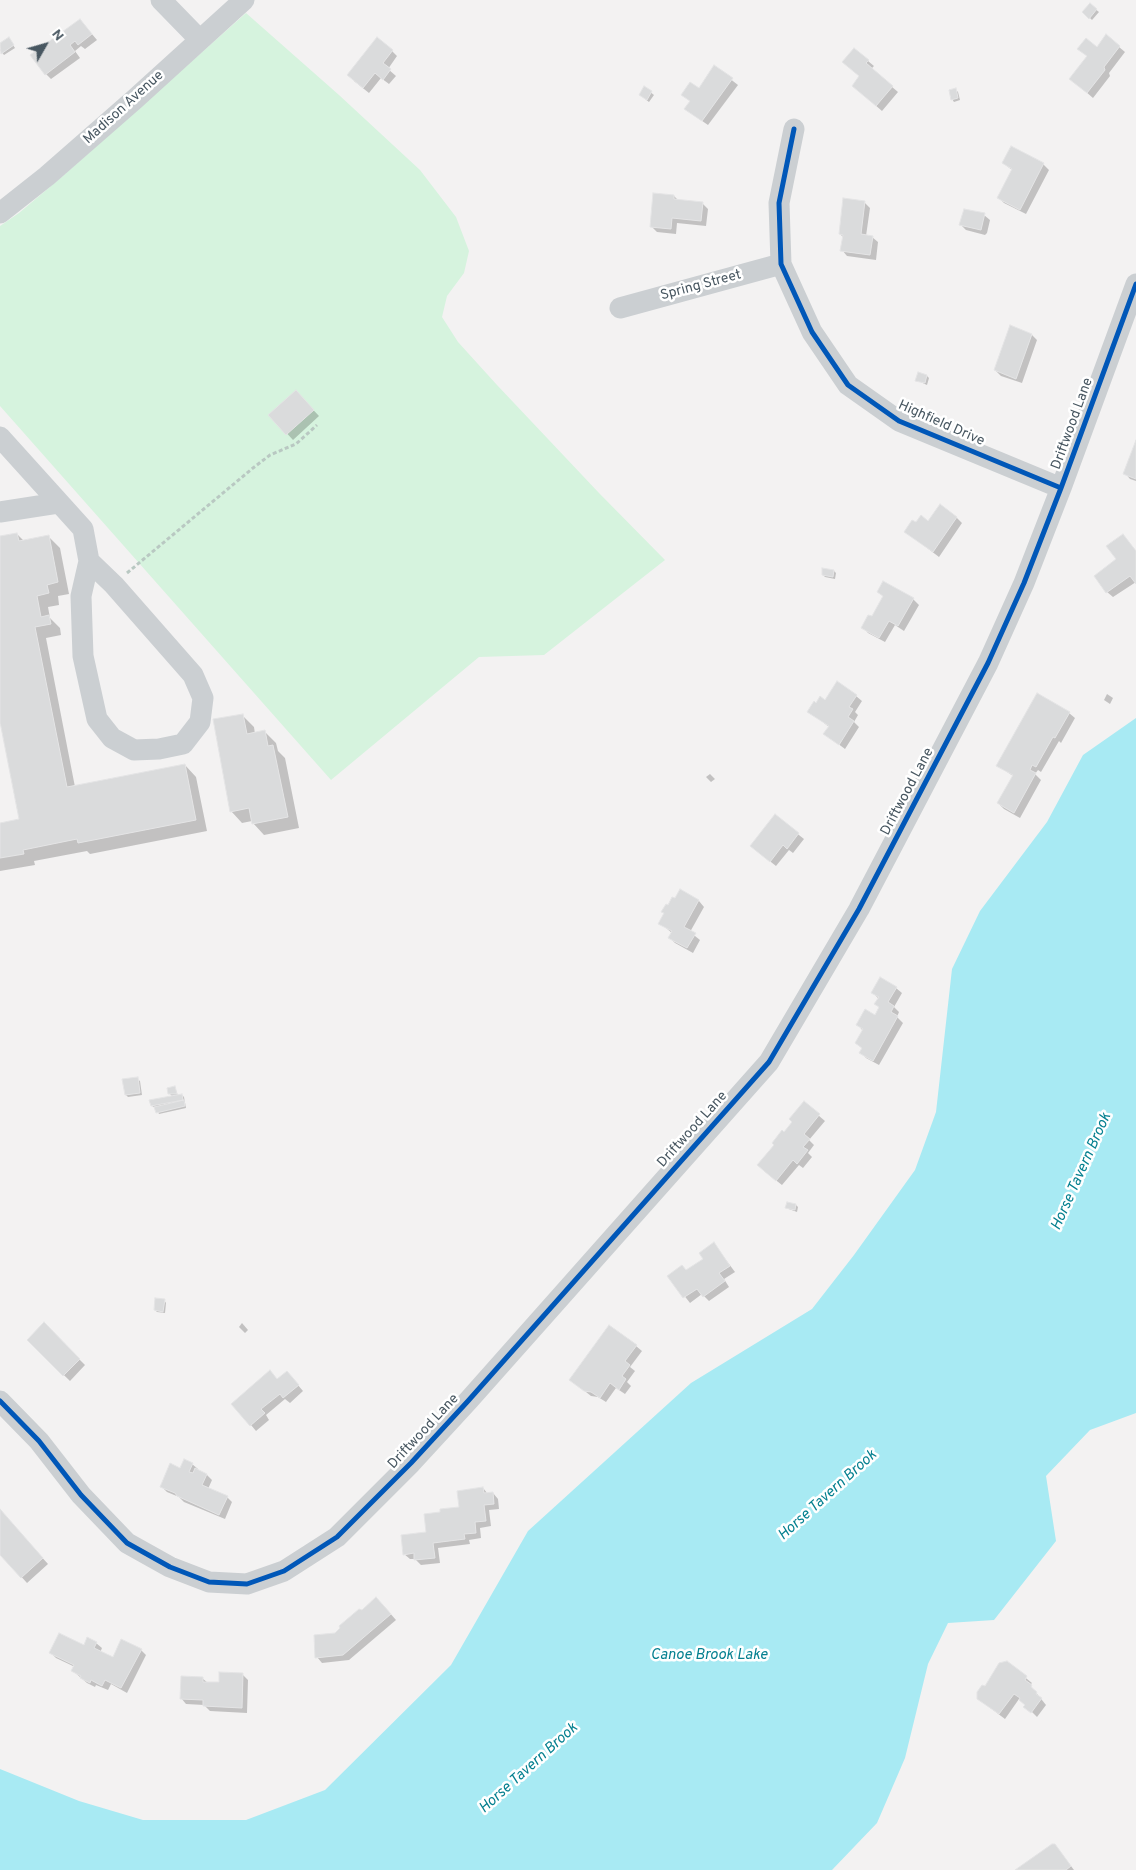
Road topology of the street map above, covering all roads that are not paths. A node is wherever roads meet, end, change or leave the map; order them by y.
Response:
1 (161, 0) edge
2 (244, 0) edge
3 (200, 40) junction
4 (794, 129) dead end
5 (0, 213) edge
6 (781, 264) junction
7 (1136, 284) edge
8 (620, 308) dead end
9 (0, 438) edge
10 (1061, 488) junction
11 (58, 503) junction
12 (0, 512) edge
13 (89, 561) junction
14 (0, 1401) edge

1 - 3 street
2 - 3 street, Madison Avenue
3 - 5 street, Madison Avenue
4 - 6 street, Highfield Drive
6 - 8 street, Spring Street
6 - 10 street, Highfield Drive
7 - 10 street, Driftwood Lane
9 - 11 street
10 - 14 street, Driftwood Lane
11 - 12 street
11 - 13 street
13 - 13 street

